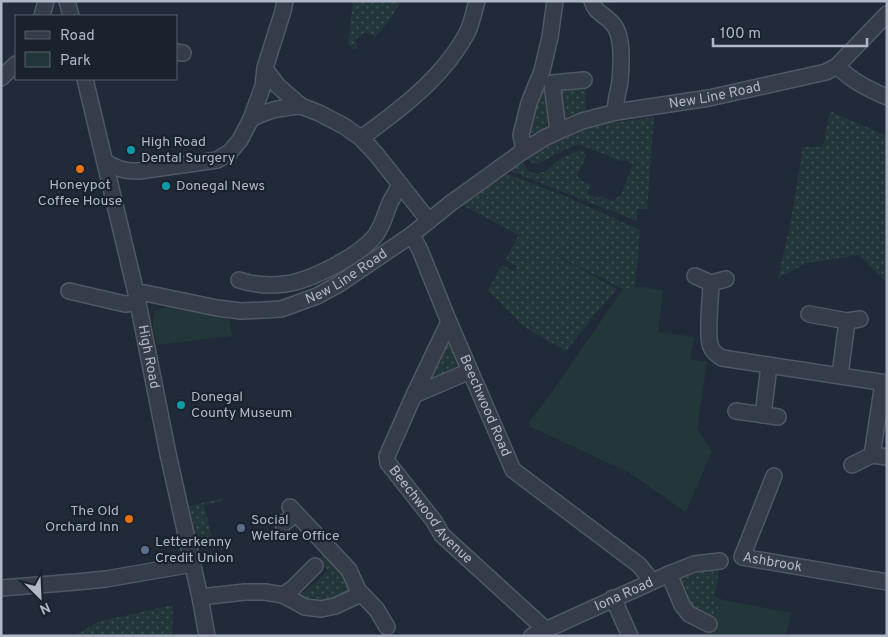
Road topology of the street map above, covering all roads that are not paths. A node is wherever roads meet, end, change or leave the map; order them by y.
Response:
1 (46, 1) edge
2 (67, 1) edge
3 (285, 1) edge
4 (477, 1) edge
5 (555, 1) edge
6 (592, 1) edge
7 (42, 15) edge
8 (71, 15) edge
9 (885, 19) edge
10 (15, 65) edge
11 (837, 66) junction
12 (265, 69) junction
13 (1, 78) edge
14 (85, 80) edge
15 (584, 80) dead end
16 (887, 97) edge
17 (301, 106) junction
18 (616, 112) junction
19 (251, 118) junction
20 (558, 132) junction
21 (361, 138) junction
22 (524, 150) junction
23 (105, 162) junction
24 (139, 171) junction
25 (400, 184) junction
26 (114, 198) junction
27 (429, 220) junction
28 (410, 236) junction
29 (695, 276) dead end
30 (239, 280) dead end
31 (69, 291) dead end
32 (137, 298) junction
33 (809, 314) dead end
34 (449, 322) junction
35 (769, 366) junction
36 (470, 371) junction
37 (840, 376) junction
38 (885, 383) edge
39 (414, 395) junction
40 (736, 411) dead end
41 (762, 415) junction
42 (778, 417) dead end
43 (879, 456) edge
44 (852, 465) dead end
45 (774, 476) dead end
46 (283, 524) dead end
47 (720, 561) dead end
48 (193, 564) junction
49 (316, 566) dead end
50 (669, 574) junction
51 (652, 581) junction
52 (887, 582) edge
53 (1, 588) edge
54 (361, 594) junction
55 (283, 595) junction
56 (200, 597) junction
57 (613, 598) junction
58 (708, 624) dead end
59 (387, 630) edge
60 (538, 632) edge
61 (207, 636) edge
62 (630, 636) edge

1 - 7 street
2 - 8 street
3 - 12 street
4 - 21 street
5 - 22 street
6 - 18 street
9 - 11 street, New Line Road
10 - 13 street
11 - 16 street
11 - 18 street, New Line Road
12 - 17 street
12 - 19 street
14 - 23 street, High Road
15 - 20 street
17 - 19 street
17 - 21 street
18 - 20 street, New Line Road
19 - 24 street
20 - 22 street, New Line Road
21 - 25 street
22 - 27 street, New Line Road
23 - 24 street
23 - 26 street, High Road
24 - 26 street
25 - 27 street
25 - 30 street
26 - 32 street, High Road
27 - 28 street, New Line Road
28 - 32 street, New Line Road
28 - 34 street, Beechwood Road
29 - 35 street
31 - 32 street, New Line Road
32 - 48 street, High Road
33 - 37 street
34 - 36 street, Beechwood Road
34 - 39 street, Beechwood Avenue
35 - 37 street
35 - 41 street
36 - 39 street
36 - 51 street, Beechwood Road
37 - 38 street
38 - 43 street
39 - 60 street, Beechwood Avenue
40 - 41 street
41 - 42 street
43 - 44 street
45 - 52 street, Ashbrook
46 - 54 street
47 - 50 street, Iona Road
48 - 53 street
48 - 56 street, High Road
49 - 55 street
50 - 51 street, Iona Road
50 - 58 street
51 - 57 street, Iona Road
54 - 55 street
54 - 59 street
55 - 56 street
56 - 61 street, High Road
57 - 60 street, Iona Road
57 - 62 street

